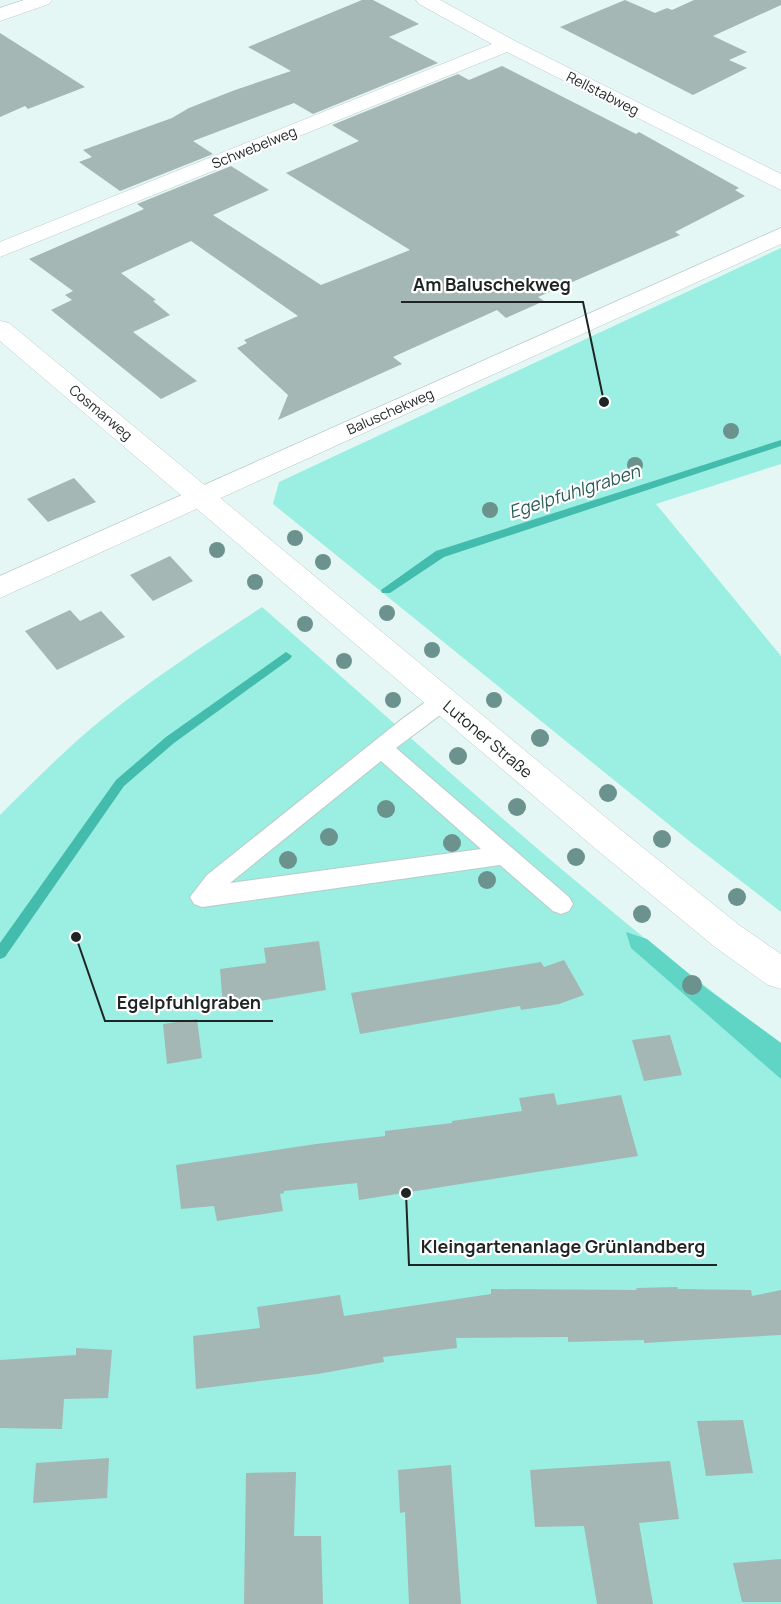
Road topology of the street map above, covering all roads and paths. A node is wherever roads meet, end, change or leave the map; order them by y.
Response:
1 (42, 0) edge
2 (426, 0) edge
3 (0, 15) edge
4 (508, 45) junction
5 (781, 183) edge
6 (781, 235) edge
7 (0, 250) edge
8 (0, 328) edge
9 (202, 496) junction
10 (0, 588) edge
11 (443, 701) junction
12 (382, 749) junction
13 (504, 855) junction
14 (561, 904) dead end
15 (781, 974) edge

1 - 3 street
2 - 4 street, Rellstabweg
4 - 5 street, Rellstabweg
4 - 7 street, Schwebelweg
6 - 9 street, Baluschekweg
8 - 9 street, Cosmarweg
9 - 10 street, Baluschekweg
9 - 11 street, Lutoner Straße
11 - 12 lane
11 - 15 street, Lutoner Straße
12 - 13 lane
12 - 13 lane
13 - 14 lane

